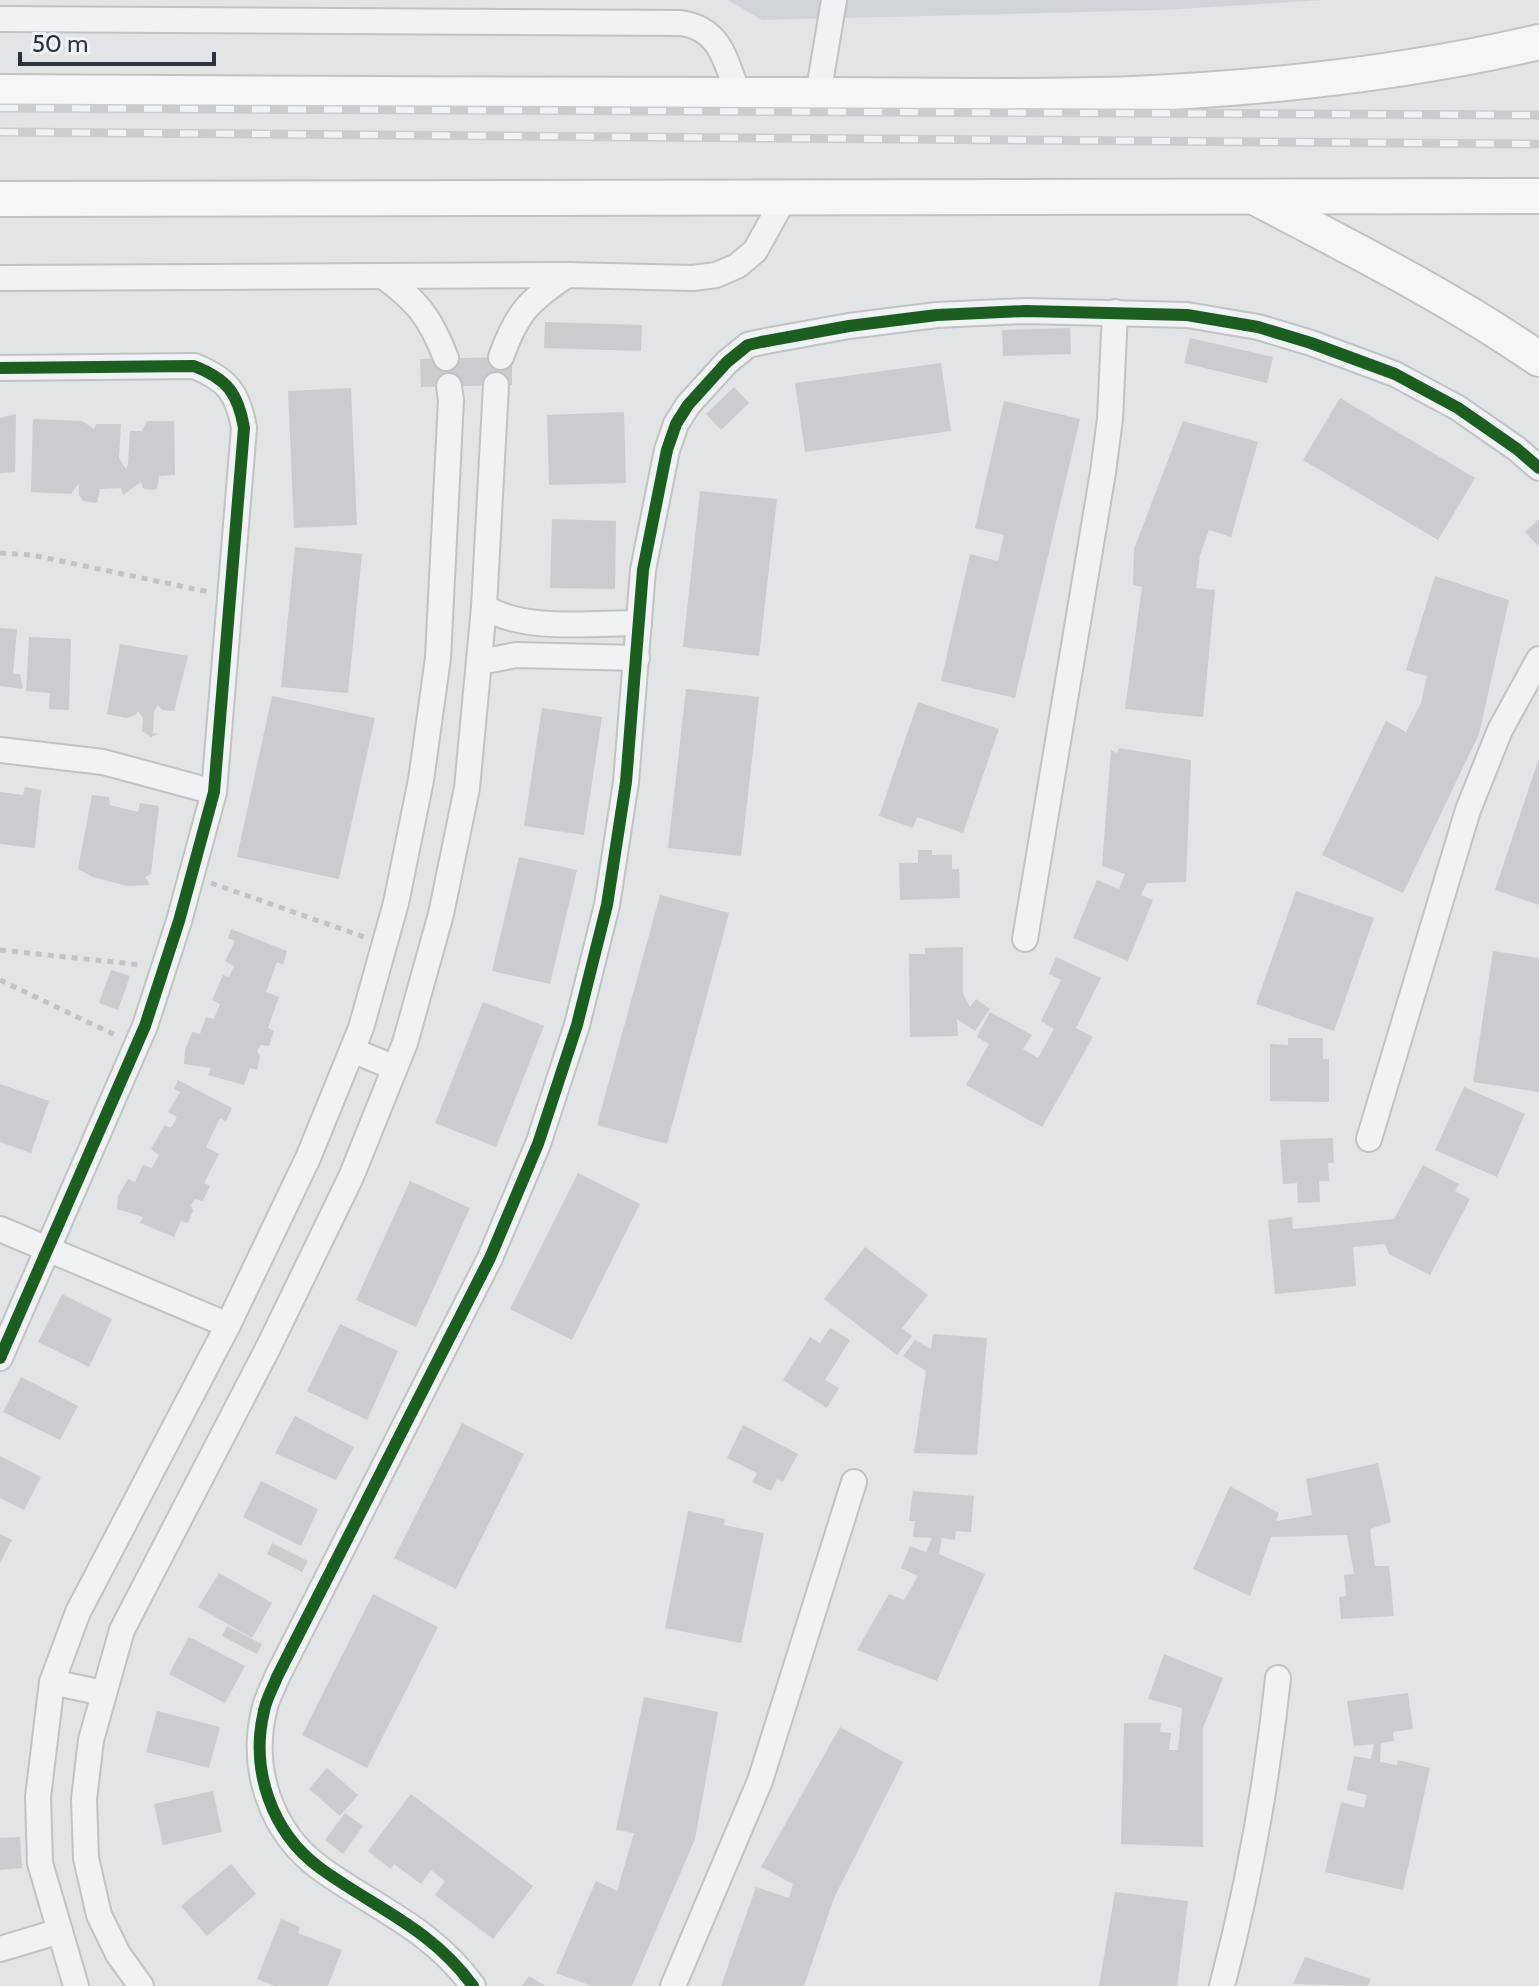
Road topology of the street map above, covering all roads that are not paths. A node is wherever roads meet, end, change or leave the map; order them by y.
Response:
1 (834, 0) edge
2 (1539, 18) edge
3 (0, 19) edge
4 (1539, 42) edge
5 (1484, 55) junction
6 (0, 92) edge
7 (739, 95) junction
8 (818, 95) junction
9 (1252, 196) junction
10 (1539, 196) edge
11 (785, 197) junction
12 (0, 199) edge
13 (567, 275) junction
14 (383, 276) junction
15 (0, 278) edge
16 (1115, 312) junction
17 (501, 357) dead end
18 (446, 358) dead end
19 (1539, 359) edge
20 (0, 368) edge
21 (496, 385) dead end
22 (449, 386) dead end
23 (449, 433) junction
24 (493, 434) junction
25 (1539, 468) edge
26 (484, 607) junction
27 (639, 623) junction
28 (637, 658) junction
29 (1539, 659) edge
30 (480, 662) junction
31 (0, 750) edge
32 (214, 792) junction
33 (1025, 939) dead end
34 (352, 1050) junction
35 (395, 1068) junction
36 (1369, 1139) dead end
37 (0, 1229) edge
38 (49, 1248) junction
39 (228, 1325) junction
40 (0, 1358) edge
41 (854, 1482) dead end
42 (1278, 1678) dead end
43 (52, 1682) junction
44 (103, 1693) junction
45 (60, 1931) junction
46 (0, 1949) edge
47 (76, 1986) edge
48 (141, 1986) edge
49 (473, 1986) edge
50 (673, 1986) edge
51 (1222, 1986) edge

1 - 8 street
2 - 5 main road
3 - 7 street
4 - 5 main road
5 - 8 main road
6 - 7 main road
7 - 8 main road
9 - 10 main road
9 - 11 main road
9 - 19 main road
11 - 12 main road
11 - 13 street
13 - 14 street
13 - 17 street
14 - 15 street
14 - 18 street
16 - 25 street
16 - 27 street
16 - 33 street
20 - 32 street
21 - 24 street
22 - 23 street
23 - 24 street
23 - 34 street
24 - 26 street
26 - 27 street
26 - 30 street
27 - 28 street
28 - 30 street
28 - 49 street
29 - 36 street
30 - 35 street
31 - 32 street
32 - 38 street
34 - 35 street
34 - 39 street
35 - 44 street
37 - 38 street
38 - 39 street
38 - 40 street
39 - 43 street
41 - 50 street
42 - 51 street
43 - 44 street
43 - 45 street
44 - 48 street
45 - 46 street
45 - 47 street

